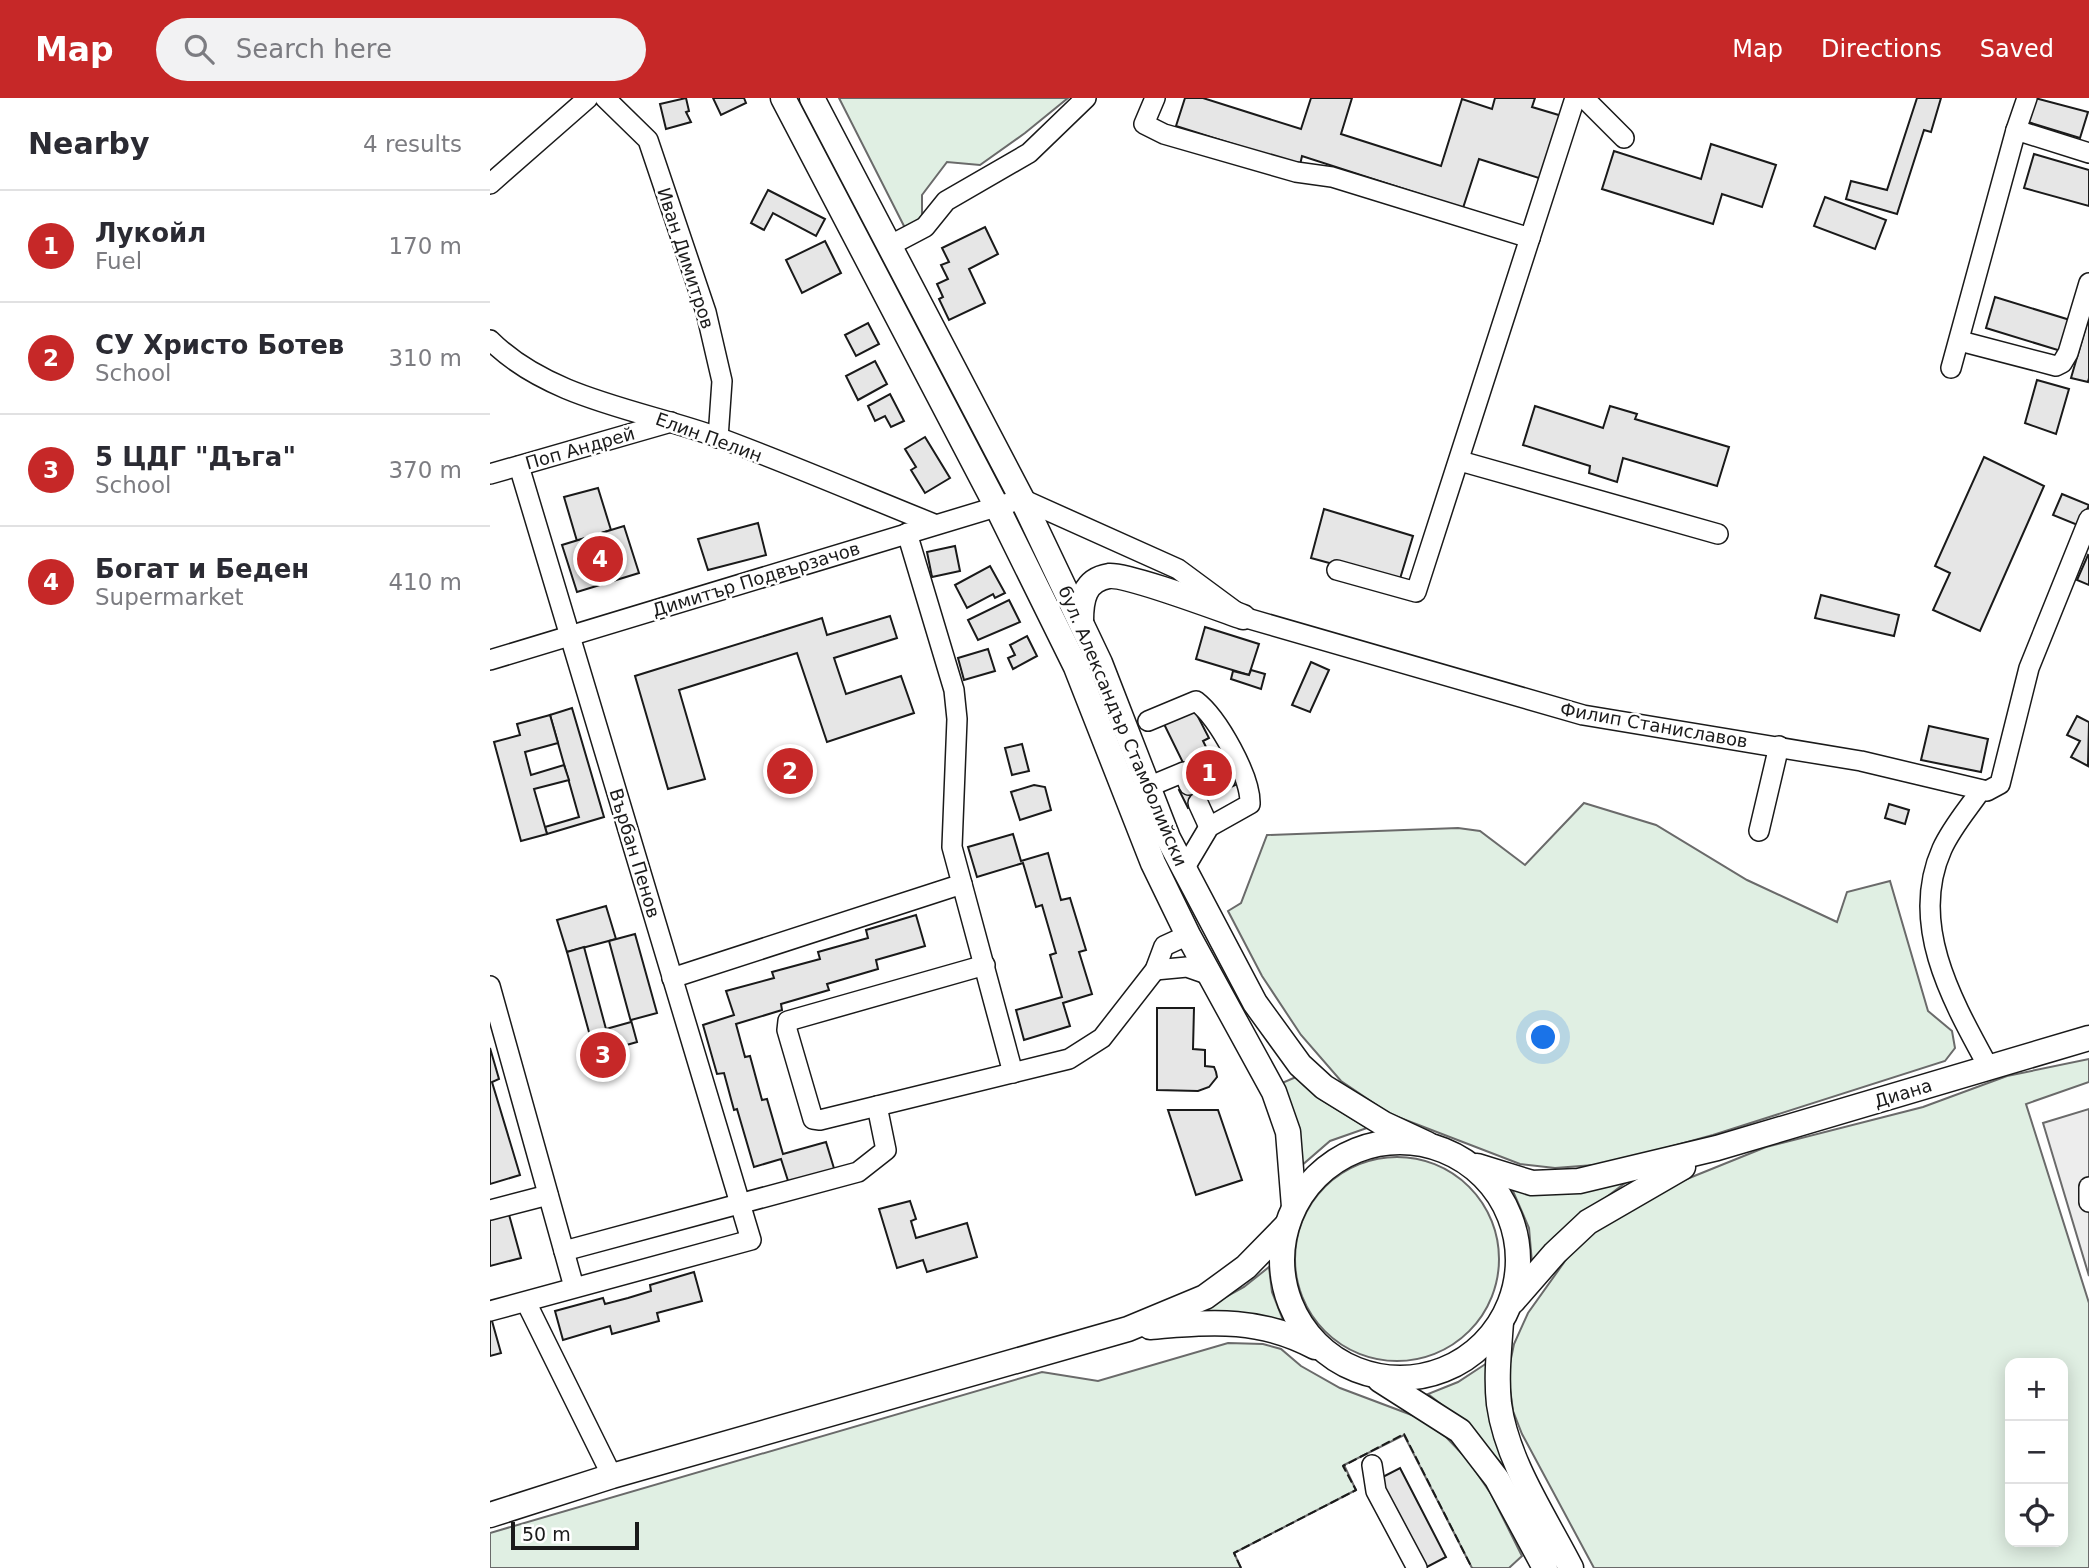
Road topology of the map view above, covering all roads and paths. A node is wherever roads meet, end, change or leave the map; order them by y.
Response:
1 (588, 98) edge
2 (605, 98) edge
3 (783, 98) edge
4 (812, 98) edge
5 (1086, 98) edge
6 (1155, 98) edge
7 (1575, 98) edge
8 (1584, 98) edge
9 (2027, 98) edge
10 (2016, 130) junction
11 (1624, 138) dead end
12 (2089, 153) edge
13 (490, 184) edge
14 (1530, 238) junction
15 (889, 246) junction
16 (2089, 283) edge
17 (490, 340) edge
18 (1960, 341) junction
19 (1951, 368) dead end
20 (671, 422) junction
21 (718, 438) junction
22 (1460, 461) junction
23 (519, 466) junction
24 (490, 474) edge
25 (1022, 499) junction
26 (996, 505) junction
27 (2089, 519) edge
28 (934, 524) junction
29 (907, 533) junction
30 (1718, 534) dead end
31 (1338, 570) dead end
32 (1244, 617) junction
33 (1081, 622) junction
34 (570, 636) junction
35 (490, 660) edge
36 (1148, 720) dead end
37 (1779, 746) junction
38 (1189, 785) dead end
39 (1981, 790) junction
40 (1135, 792) junction
41 (1198, 803) dead end
42 (1209, 827) junction
43 (1759, 831) dead end
44 (1184, 869) junction
45 (962, 884) junction
46 (1188, 935) junction
47 (985, 965) junction
48 (1154, 970) junction
49 (1210, 975) junction
50 (672, 978) junction
51 (490, 986) edge
52 (1255, 1003) junction
53 (2089, 1038) edge
54 (1989, 1068) junction
55 (1013, 1073) junction
56 (877, 1106) junction
57 (1427, 1144) junction
58 (1717, 1148) junction
59 (1467, 1162) junction
60 (2089, 1187) edge
61 (548, 1195) junction
62 (2089, 1202) edge
63 (740, 1203) junction
64 (490, 1210) edge
65 (1291, 1217) junction
66 (564, 1251) junction
67 (574, 1287) junction
68 (526, 1302) junction
69 (490, 1311) edge
70 (1505, 1313) junction
71 (1128, 1329) junction
72 (1333, 1357) junction
73 (1370, 1374) junction
74 (1372, 1465) dead end
75 (612, 1476) junction
76 (490, 1514) edge
77 (1541, 1567) edge
78 (1417, 1568) edge
79 (1571, 1568) edge

1 - 13 street
2 - 21 street, Иван Димитров
3 - 26 main road, бул. Александър Стамболийски
4 - 15 main road, бул. Александър Стамболийски
5 - 15 street
6 - 14 street
7 - 14 street
8 - 11 street
9 - 10 street
10 - 12 street
10 - 18 street
14 - 22 street
15 - 25 main road, бул. Александър Стамболийски
16 - 18 street
17 - 20 street, Елин Пелин
18 - 19 street
20 - 21 street, Елин Пелин
20 - 23 street, Поп Андрей
21 - 28 street, Елин Пелин
22 - 30 street
22 - 31 street
23 - 24 street, Поп Андрей
23 - 34 street, Върбан Пенов
25 - 26 street, Димитър Подвързачов
25 - 32 street, Филип Станиславов
25 - 33 main road, бул. Александър Стамболийски
26 - 28 street, Димитър Подвързачов
26 - 40 main road, бул. Александър Стамболийски
27 - 39 street
28 - 29 street, Димитър Подвързачов
29 - 34 street, Димитър Подвързачов
29 - 45 street
32 - 33 main road
32 - 37 street, Филип Станиславов
33 - 40 main road, бул. Александър Стамболийски
34 - 35 street, Димитър Подвързачов
34 - 50 street, Върбан Пенов
36 - 42 street
37 - 39 street, Филип Станиславов
37 - 43 street
38 - 40 street
39 - 54 street
40 - 44 main road, бул. Александър Стамболийски
40 - 46 main road, бул. Александър Стамболийски
41 - 42 street
42 - 44 street
44 - 52 main road, бул. Александър Стамболийски
45 - 47 street
45 - 50 street
46 - 48 street
46 - 49 main road, бул. Александър Стамболийски
46 - 52 main road
47 - 55 street
47 - 56 street
48 - 49 street
48 - 55 street
49 - 65 main road, бул. Александър Стамболийски
50 - 63 street, Върбан Пенов
51 - 61 street
52 - 57 main road, бул. Александър Стамболийски
53 - 54 main road, Диана
54 - 58 main road, Диана
55 - 56 street
56 - 63 street
57 - 59 main road
57 - 65 main road
58 - 59 main road
58 - 70 main road
59 - 70 main road
60 - 62 street
61 - 64 street
61 - 66 street
63 - 66 street
63 - 67 street, Върбан Пенов
65 - 71 main road
65 - 72 main road
66 - 67 street
67 - 68 street
68 - 69 street
68 - 75 street
70 - 73 main road
70 - 79 main road
71 - 72 main road
71 - 75 main road
72 - 73 main road
73 - 77 main road
74 - 78 street
75 - 76 main road

